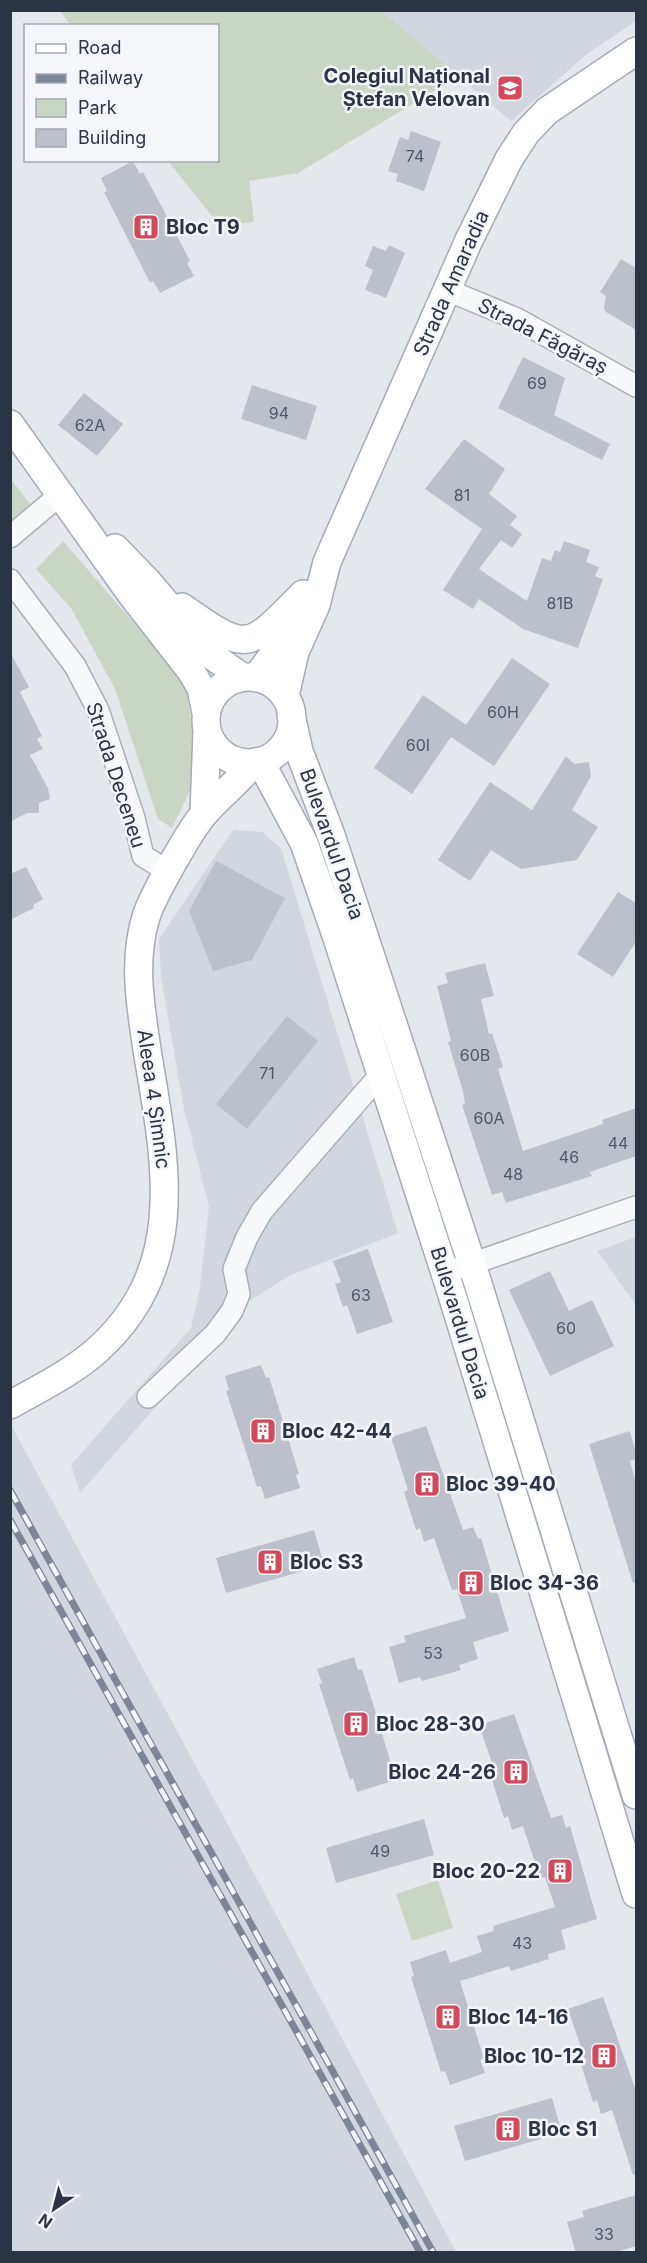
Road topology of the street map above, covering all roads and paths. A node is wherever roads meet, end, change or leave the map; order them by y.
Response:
1 (636, 51) edge
2 (447, 290) junction
3 (636, 386) edge
4 (10, 424) edge
5 (62, 494) junction
6 (10, 537) edge
7 (327, 562) junction
8 (10, 580) edge
9 (148, 582) junction
10 (303, 594) junction
11 (249, 677) junction
12 (288, 706) junction
13 (207, 722) junction
14 (257, 762) junction
15 (204, 814) junction
16 (169, 872) junction
17 (381, 1074) junction
18 (636, 1207) edge
19 (472, 1264) junction
20 (445, 1273) junction
21 (148, 1397) dead end
22 (22, 1398) edge
23 (636, 1795) edge
24 (636, 1894) edge

1 - 2 main road, Strada Amaradia
2 - 3 street, Strada Făgăraș
2 - 7 main road, Strada Amaradia
4 - 5 main road
5 - 6 street
5 - 9 main road
5 - 13 main road
7 - 10 main road, Strada Amaradia
7 - 12 main road, Strada Amaradia
8 - 16 street, Strada Deceneu
9 - 10 main road
9 - 11 main road
10 - 11 main road, Strada Amaradia
11 - 12 main road
11 - 13 main road
12 - 14 main road, Bulevardul Dacia
12 - 19 main road, Bulevardul Dacia
13 - 14 main road
13 - 15 main road, Aleea 4 Șimnic
14 - 15 main road, Aleea 4 Șimnic
14 - 17 main road, Bulevardul Dacia
15 - 16 main road, Aleea 4 Șimnic
16 - 22 main road, Aleea 4 Șimnic
17 - 20 main road, Bulevardul Dacia
17 - 21 street
18 - 19 street
19 - 20 street
19 - 23 main road, Bulevardul Dacia
20 - 24 main road, Bulevardul Dacia

